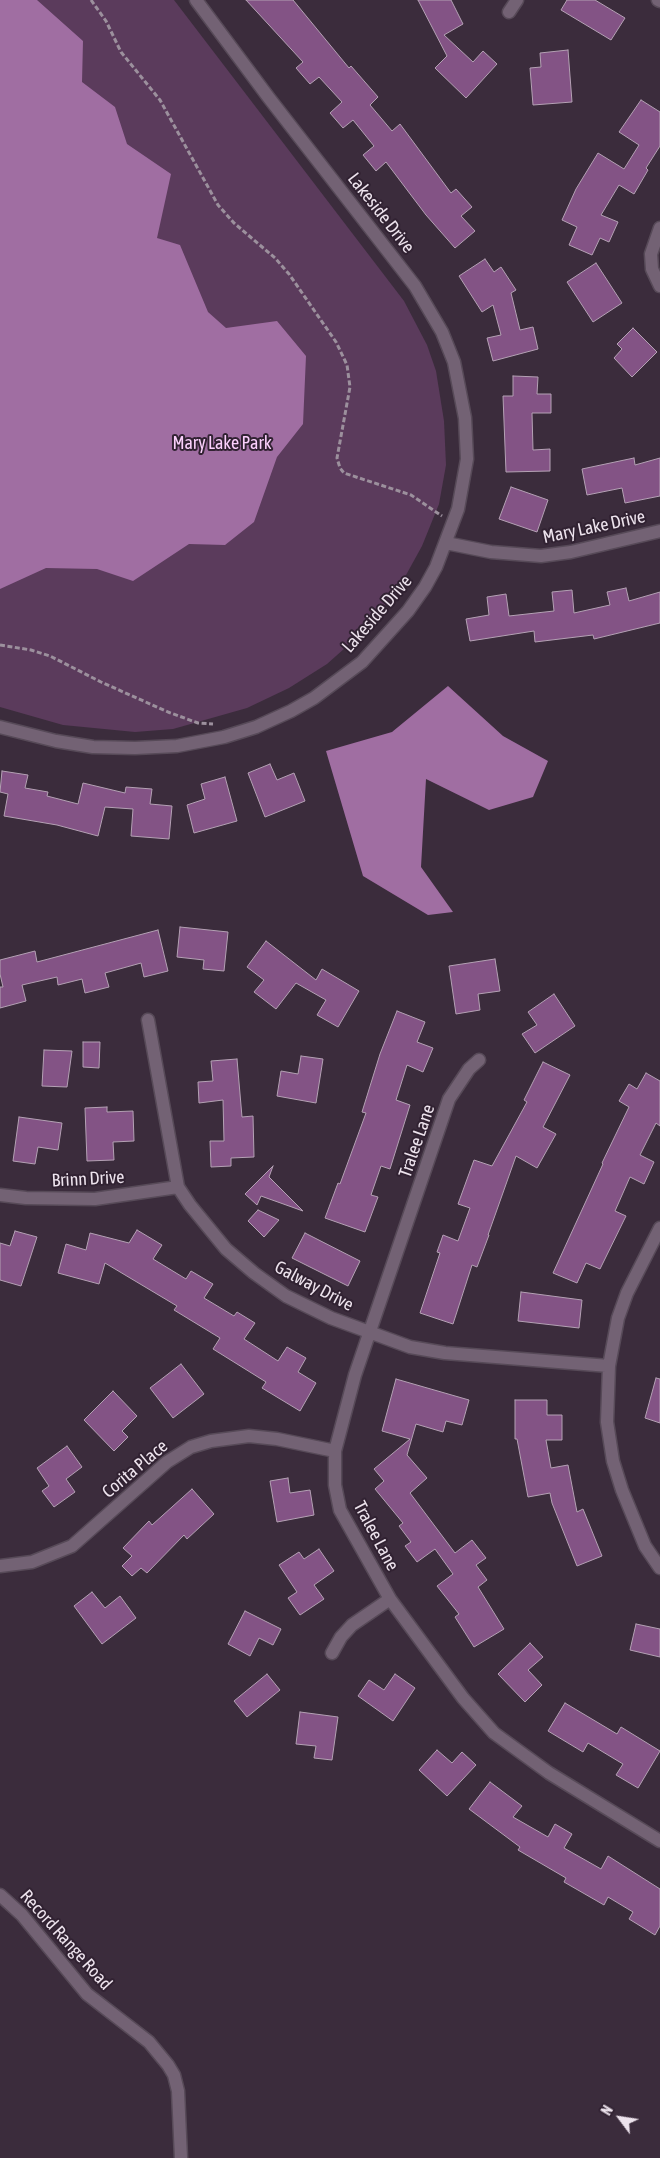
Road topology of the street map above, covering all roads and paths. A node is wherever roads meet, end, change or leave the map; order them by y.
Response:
1 (91, 0) edge
2 (196, 0) edge
3 (517, 0) edge
4 (509, 12) dead end
5 (660, 228) edge
6 (660, 286) edge
7 (436, 512) dead end
8 (660, 531) edge
9 (446, 543) junction
10 (0, 645) edge
11 (198, 723) dead end
12 (0, 727) edge
13 (148, 1020) dead end
14 (479, 1060) dead end
15 (178, 1187) junction
16 (0, 1195) edge
17 (660, 1228) edge
18 (656, 1247) edge
19 (369, 1333) junction
20 (609, 1366) junction
21 (335, 1451) junction
22 (0, 1566) edge
23 (660, 1568) edge
24 (390, 1599) junction
25 (332, 1653) dead end
26 (660, 1841) edge
27 (0, 1895) edge
28 (181, 2158) edge

1 - 7 path
2 - 9 street, Lakeside Drive
3 - 4 street
5 - 6 street
8 - 9 street, Mary Lake Drive
9 - 12 street, Lakeside Drive
10 - 11 path
13 - 15 street, Galway Drive
14 - 19 street, Tralee Lane
15 - 16 street, Brinn Drive
15 - 19 street, Galway Drive
17 - 18 street
18 - 20 street
19 - 20 street, Galway Drive
19 - 21 street, Tralee Lane
20 - 23 street
21 - 22 street, Corita Place
21 - 24 street, Tralee Lane
24 - 25 street
24 - 26 street, Tralee Lane
27 - 28 street, Record Range Road

